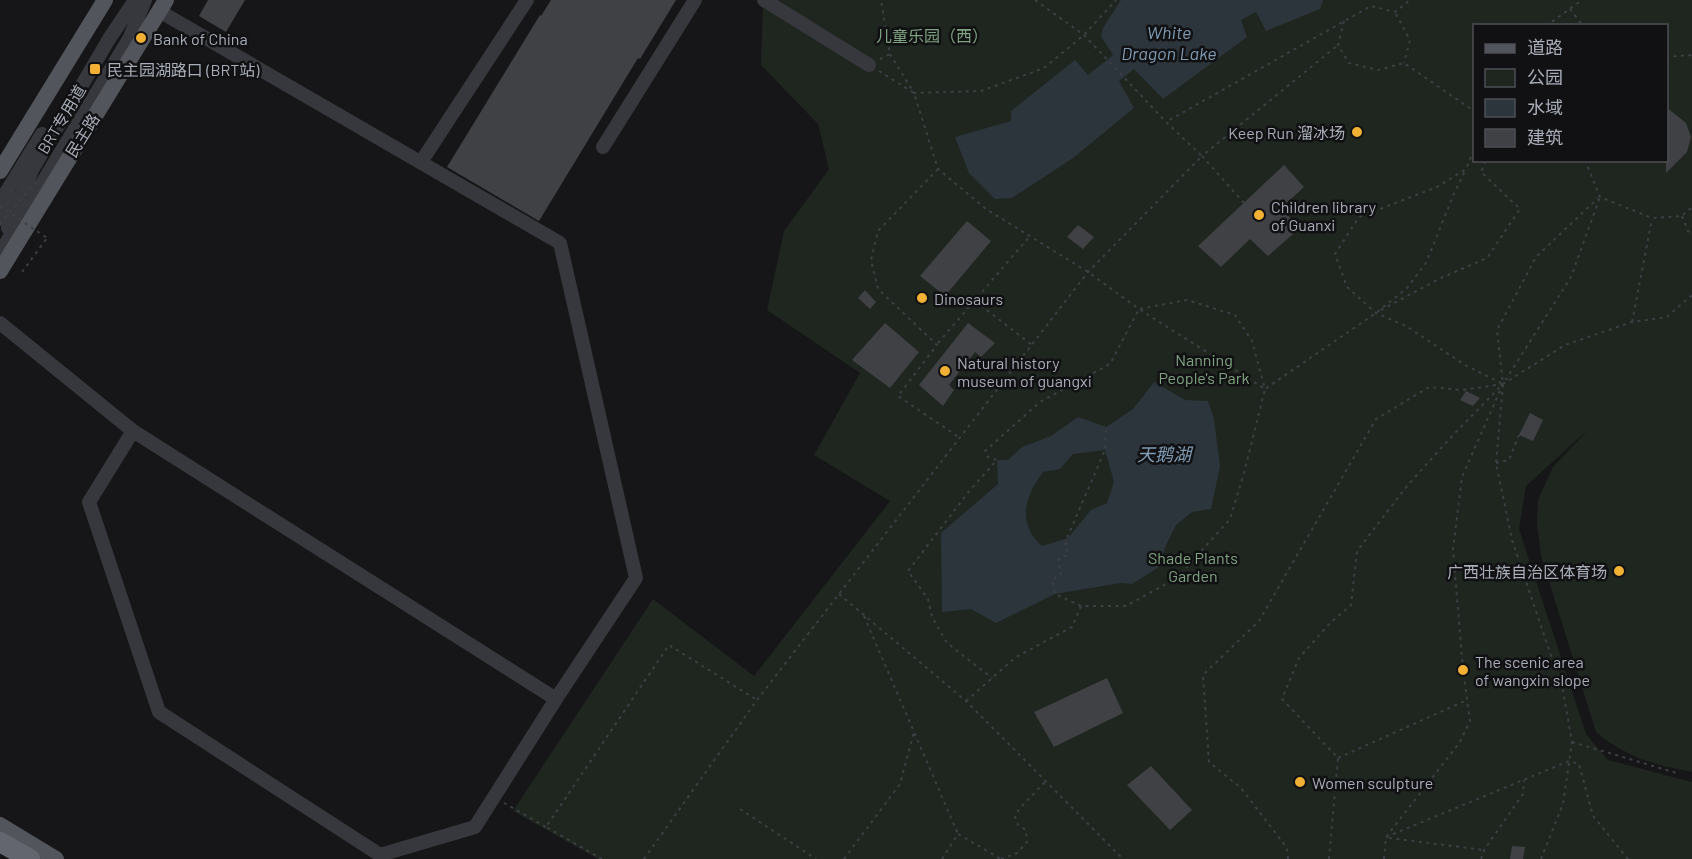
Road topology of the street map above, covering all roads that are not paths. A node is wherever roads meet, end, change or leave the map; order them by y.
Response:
1 (105, 0) edge
2 (126, 0) edge
3 (135, 0) edge
4 (145, 0) edge
5 (527, 0) edge
6 (695, 0) edge
7 (764, 0) edge
8 (162, 6) edge
9 (869, 65) road end
10 (603, 147) dead end
11 (421, 162) junction
12 (21, 168) junction
13 (0, 171) edge
14 (0, 204) edge
15 (5, 216) edge
16 (0, 247) edge
17 (0, 253) edge
18 (0, 271) edge
19 (0, 323) edge
20 (133, 430) junction
21 (556, 699) junction
22 (0, 825) edge
23 (0, 842) edge
24 (30, 859) edge
25 (56, 859) edge

1 - 13 main road
2 - 12 street, BRT专用道
3 - 16 street, BRT专用道
4 - 17 street, BRT专用道
5 - 11 street
6 - 10 street
7 - 9 street
8 - 11 street
8 - 18 main road, 民主路
11 - 21 street
12 - 14 street, BRT专用道
12 - 15 street, BRT专用道
19 - 20 street
20 - 21 street
20 - 21 street
22 - 25 main road
23 - 24 highway

